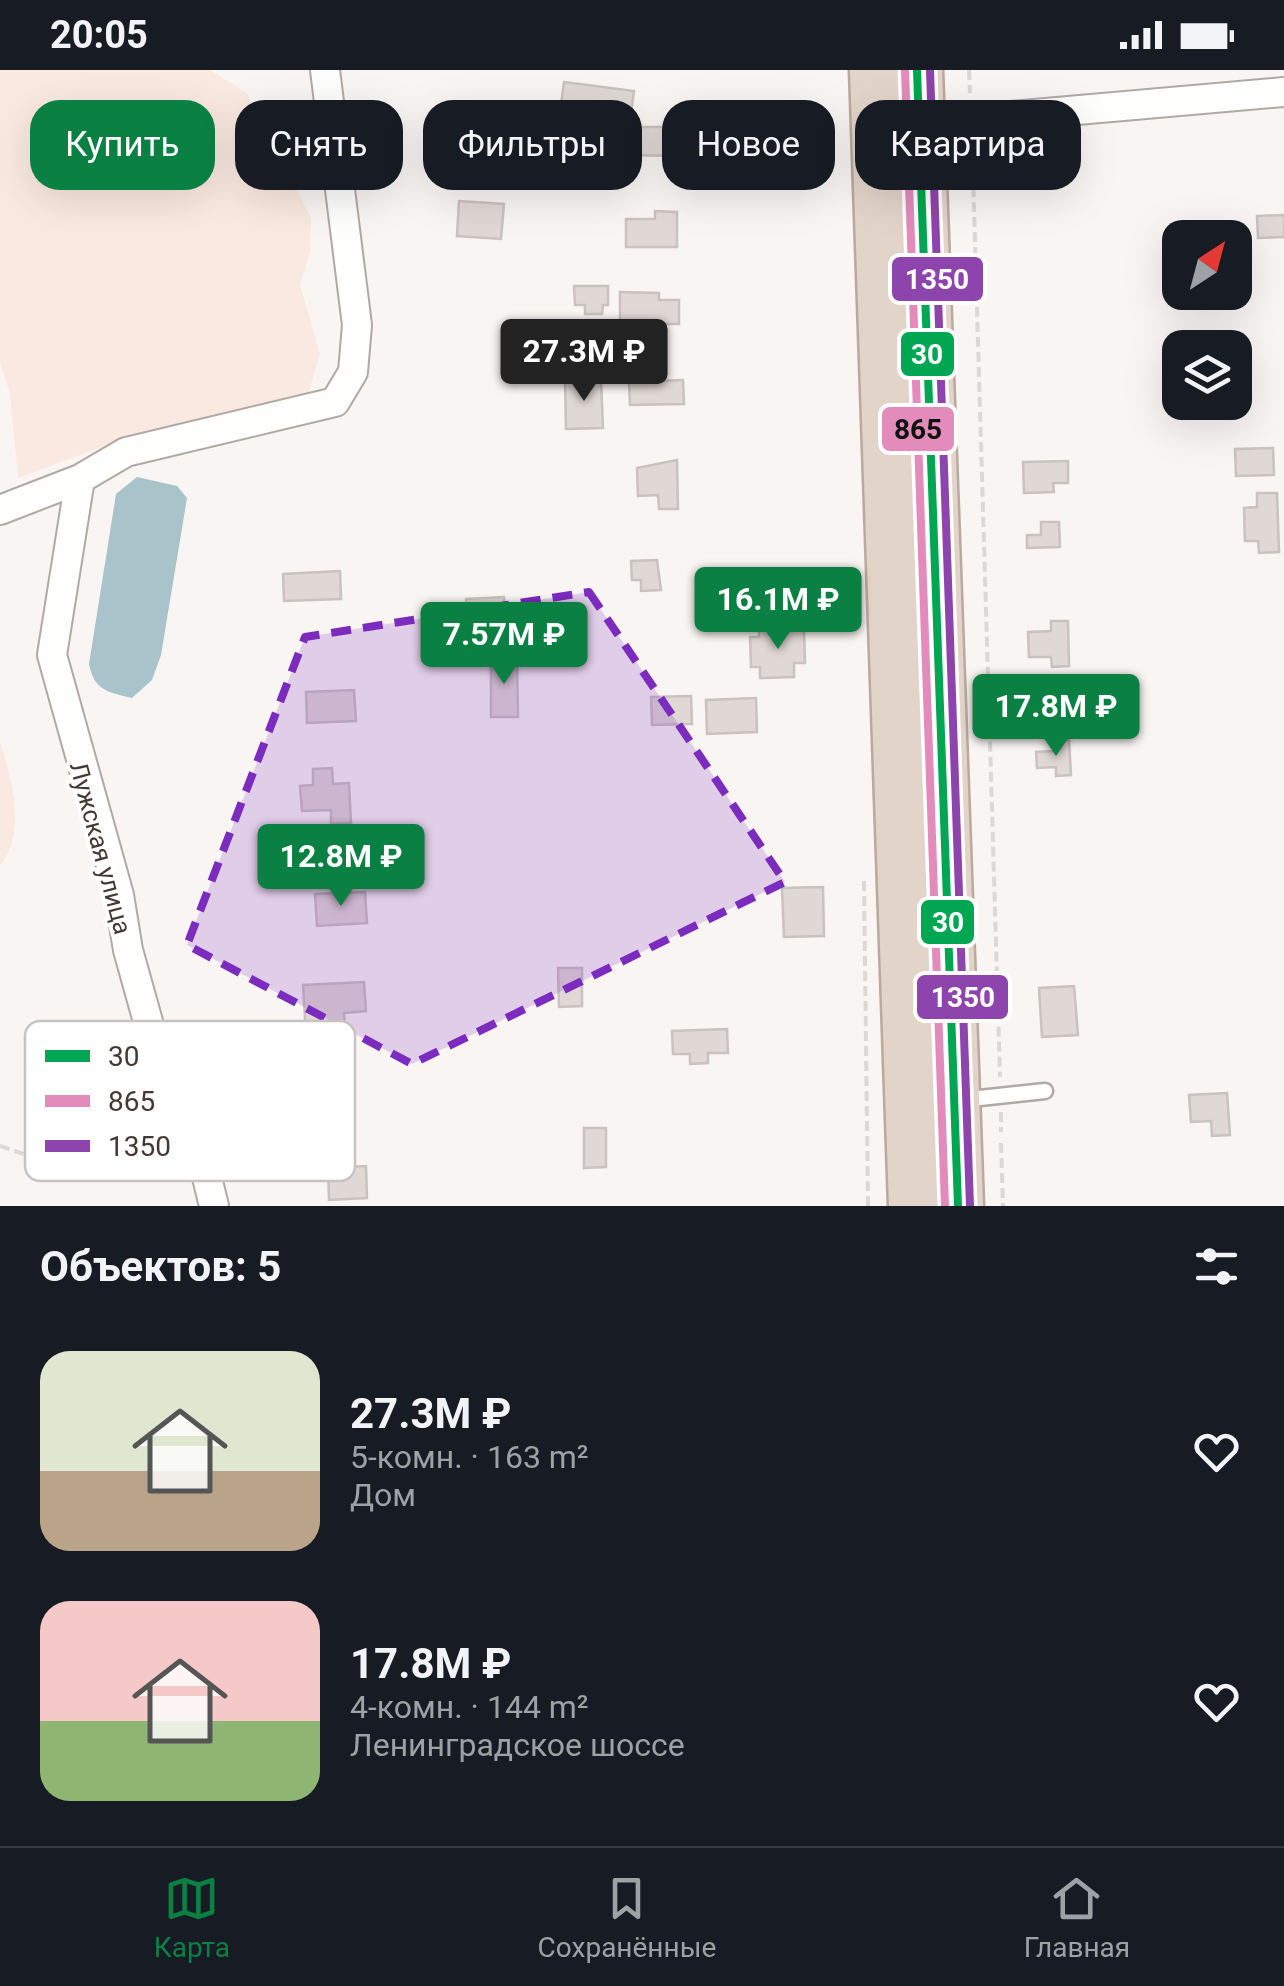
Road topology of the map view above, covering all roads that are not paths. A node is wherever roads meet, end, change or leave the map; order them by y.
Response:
1 (325, 70) edge
2 (874, 70) edge
3 (917, 70) edge
4 (1284, 92) edge
5 (918, 100) edge
6 (1081, 110) edge
7 (923, 190) edge
8 (80, 479) junction
9 (0, 510) edge
10 (148, 1021) edge
11 (1045, 1091) dead end
12 (978, 1098) junction
13 (207, 1181) edge
14 (214, 1206) edge
15 (914, 1206) edge
16 (958, 1206) edge

1 - 8 street
2 - 15 highway
3 - 5 highway
4 - 6 street
7 - 12 highway
8 - 9 street
8 - 10 street, Лужская улица
11 - 12 lane
12 - 16 highway
13 - 14 street, Лужская улица

